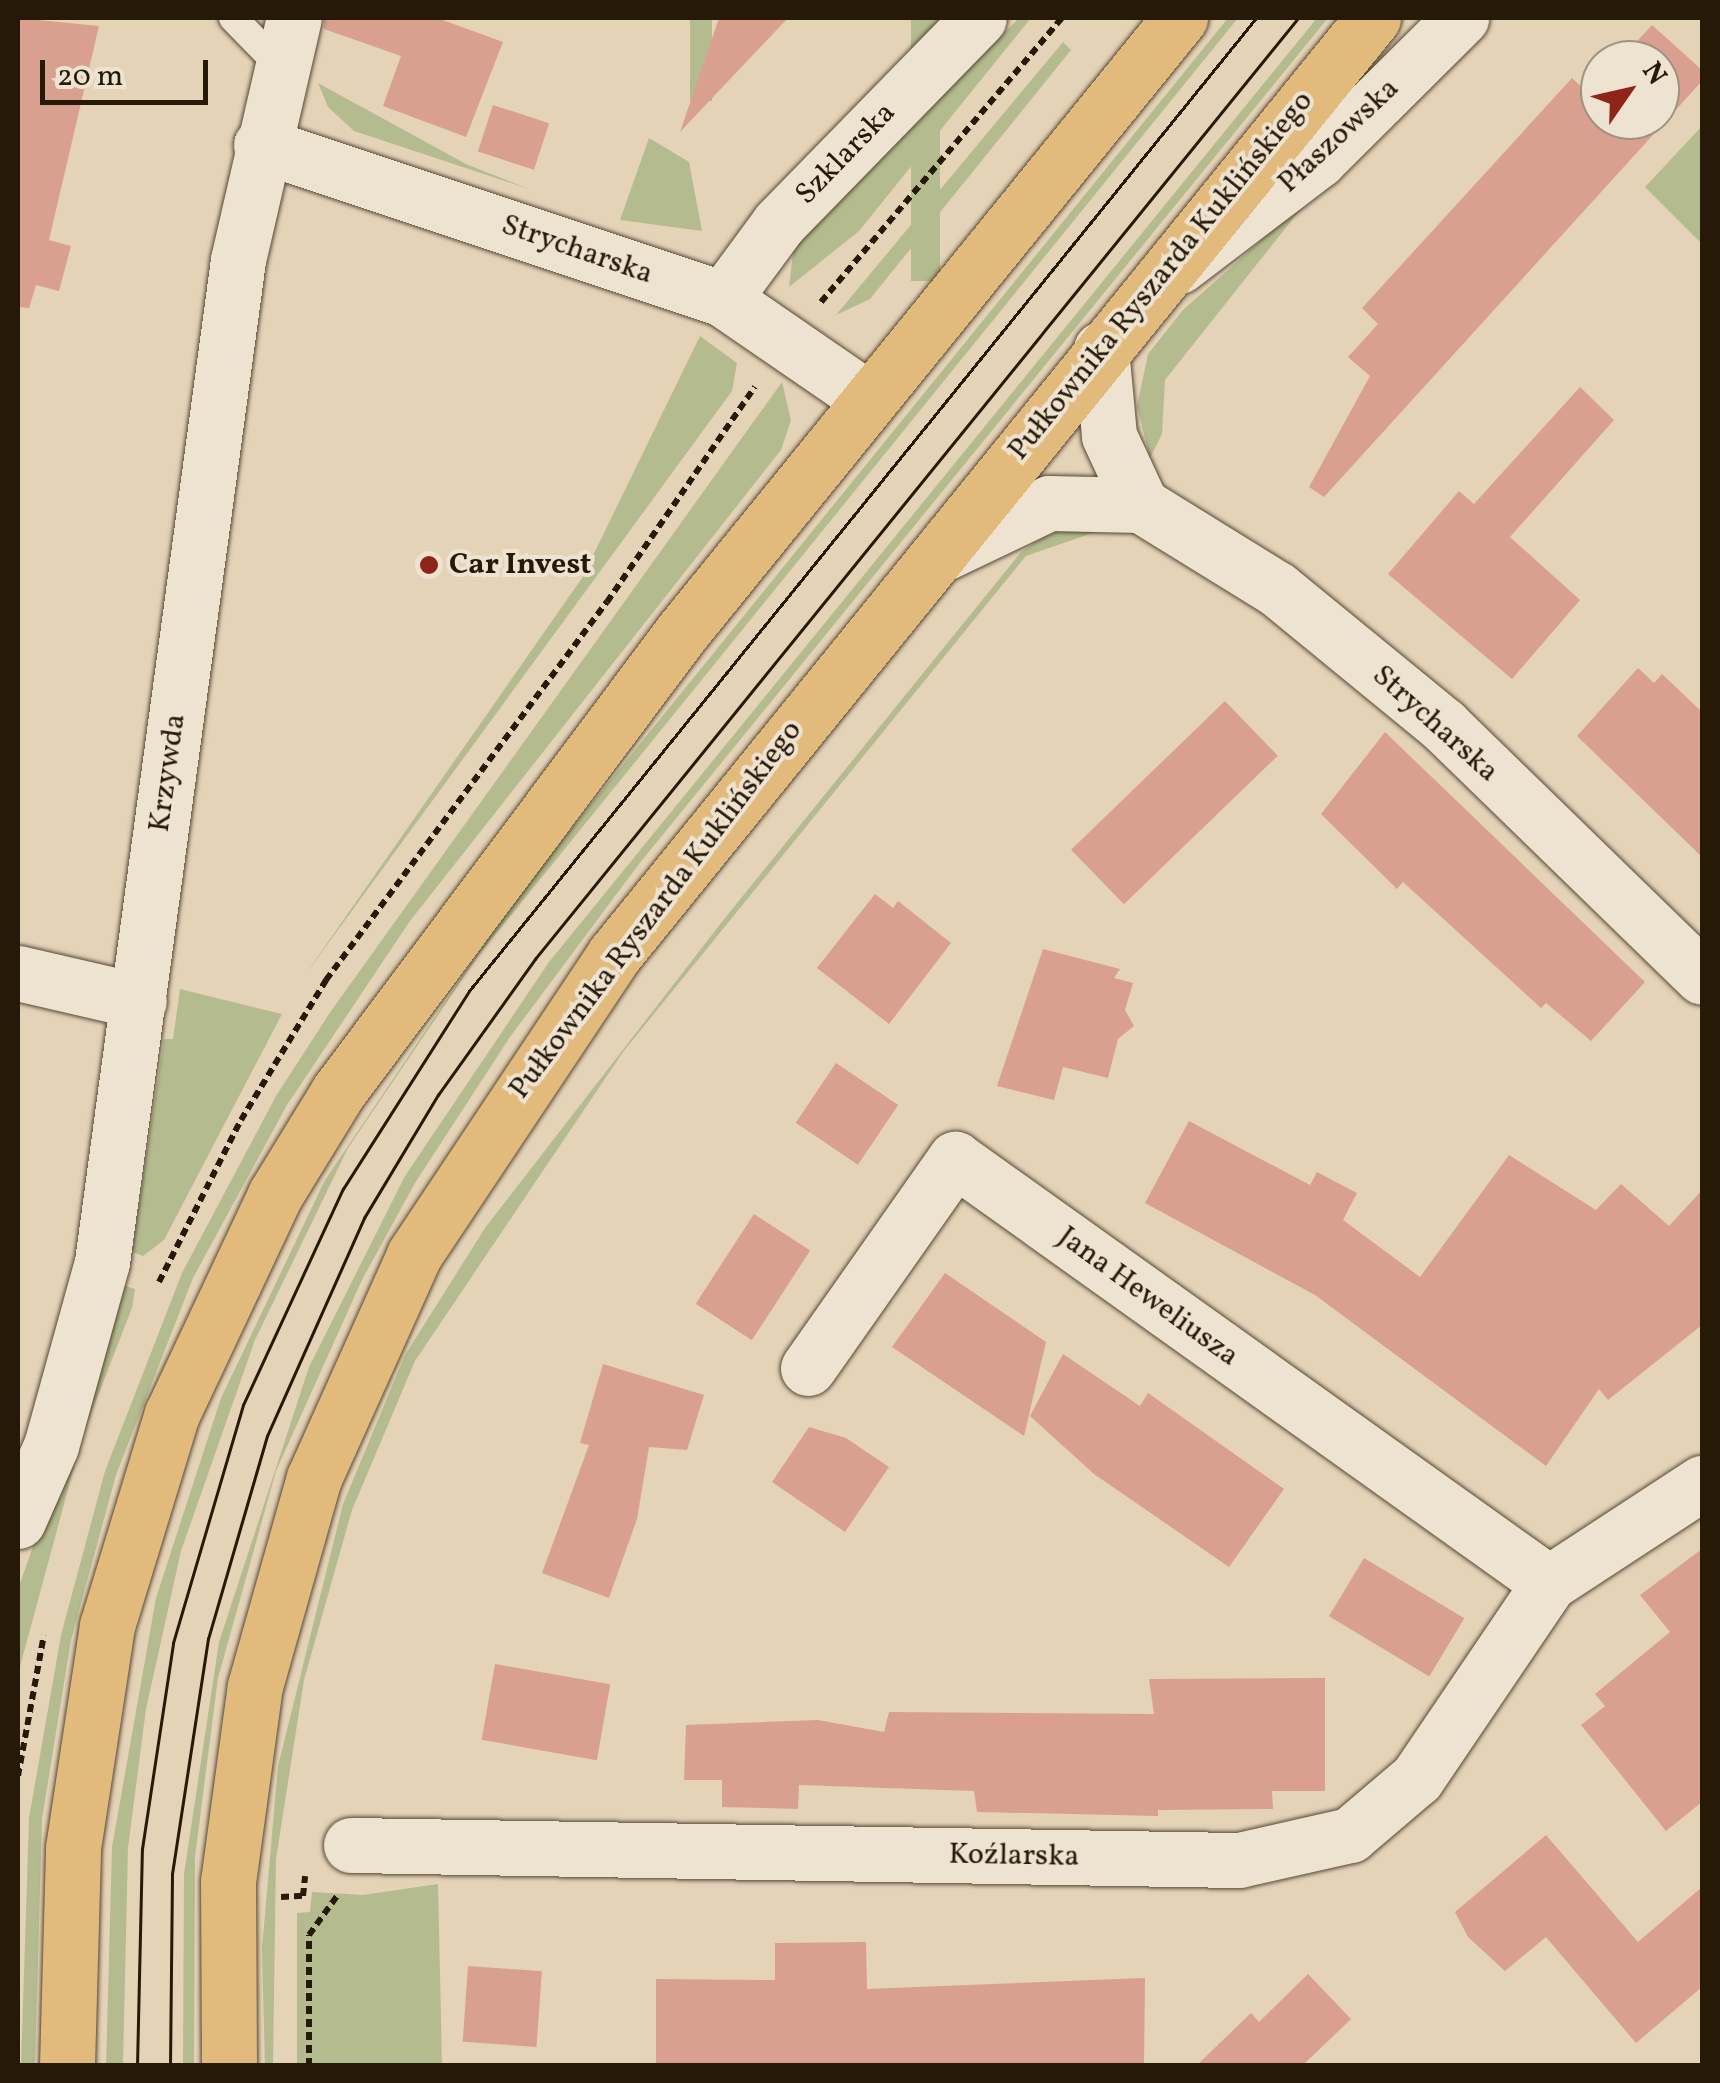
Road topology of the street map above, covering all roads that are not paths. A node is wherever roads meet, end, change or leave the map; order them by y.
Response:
1 (233, 18) edge
2 (979, 18) edge
3 (1180, 18) edge
4 (1373, 18) edge
5 (1461, 18) edge
6 (287, 41) edge
7 (261, 145) junction
8 (1160, 278) junction
9 (723, 300) junction
10 (1101, 349) junction
11 (870, 400) junction
12 (1141, 505) junction
13 (931, 560) junction
14 (18, 973) edge
15 (1702, 976) edge
16 (139, 1001) junction
17 (808, 1368) dead end
18 (1702, 1483) edge
19 (18, 1521) edge
20 (1550, 1583) junction
21 (346, 1867) road end
22 (66, 2066) edge
23 (229, 2066) edge

1 - 6 lane
2 - 9 street, Szklarska
3 - 11 main road
4 - 8 main road, Pułkownika Ryszarda Kuklińskiego
5 - 8 street, Płaszowska
6 - 7 street, Krzywda
7 - 9 street, Strycharska
7 - 16 street, Krzywda
8 - 10 main road, Pułkownika Ryszarda Kuklińskiego
9 - 11 street, Strycharska
10 - 12 street
10 - 13 main road, Pułkownika Ryszarda Kuklińskiego
11 - 22 main road
12 - 13 street
12 - 15 street, Strycharska
13 - 23 main road, Pułkownika Ryszarda Kuklińskiego
14 - 16 street
16 - 19 street, Krzywda
17 - 20 street, Jana Heweliusza
18 - 20 street
20 - 21 street, Koźlarska

